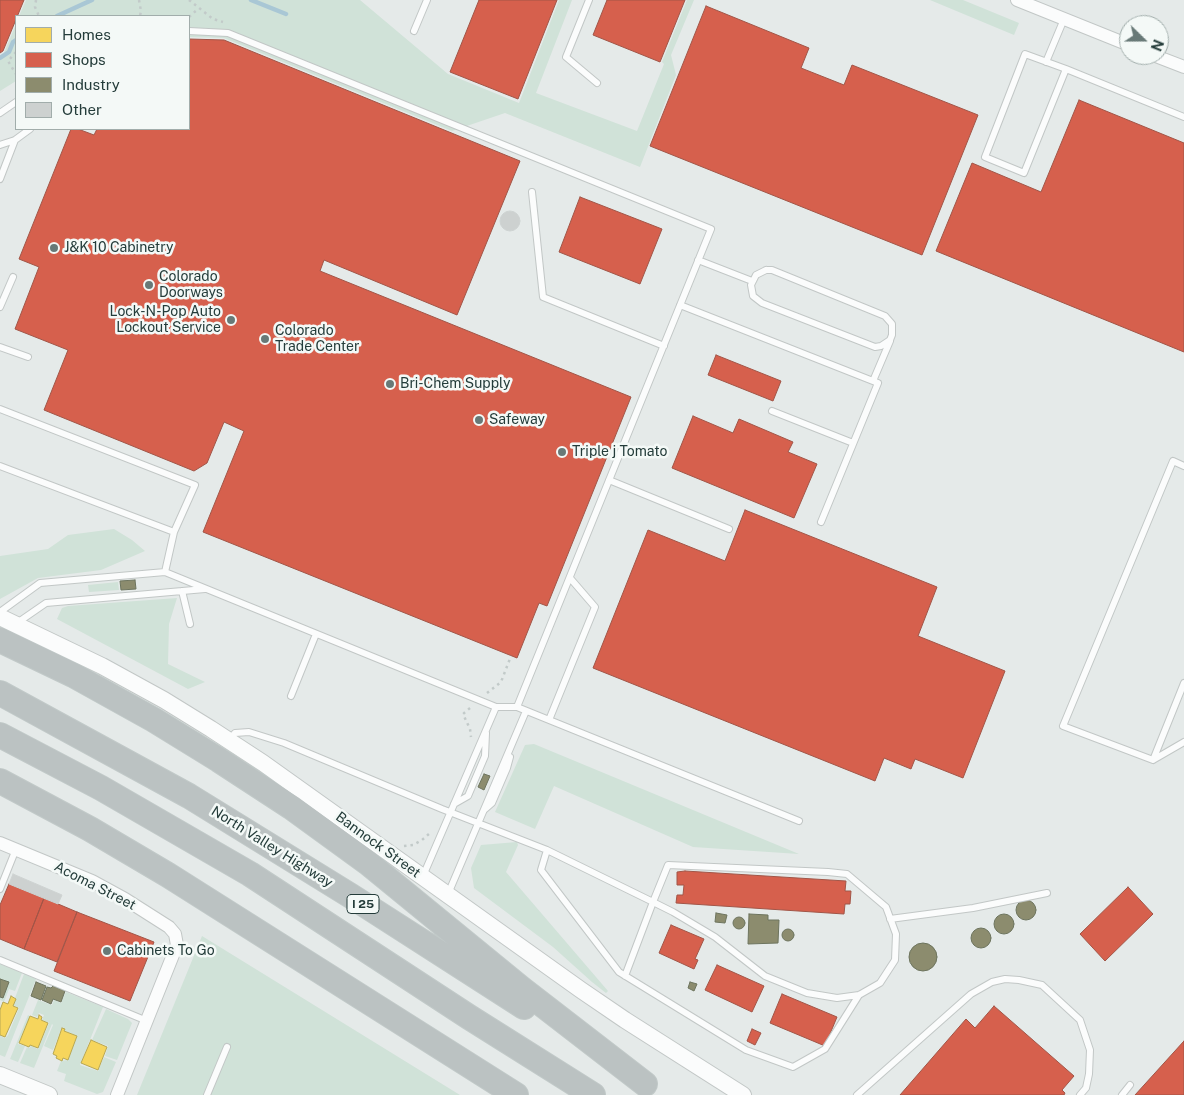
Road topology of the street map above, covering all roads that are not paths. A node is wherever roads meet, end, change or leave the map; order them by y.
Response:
1 (427, 0) edge
2 (590, 0) edge
3 (1017, 0) edge
4 (1064, 19) junction
5 (190, 31) edge
6 (414, 31) dead end
7 (1119, 41) edge
8 (1169, 61) edge
9 (1046, 62) junction
10 (1184, 67) edge
11 (1066, 69) junction
12 (597, 83) dead end
13 (15, 103) edge
14 (0, 113) edge
15 (1184, 117) edge
16 (29, 130) edge
17 (15, 140) junction
18 (0, 146) edge
19 (0, 180) edge
20 (532, 192) dead end
21 (698, 260) junction
22 (13, 277) dead end
23 (752, 282) junction
24 (680, 305) junction
25 (0, 307) edge
26 (892, 335) junction
27 (664, 346) junction
28 (0, 347) edge
29 (28, 357) dead end
30 (873, 382) junction
31 (0, 409) edge
32 (772, 411) dead end
33 (853, 443) junction
34 (0, 466) edge
35 (1184, 466) edge
36 (609, 480) junction
37 (821, 522) dead end
38 (729, 529) dead end
39 (174, 532) junction
40 (165, 572) junction
41 (570, 578) junction
42 (206, 589) junction
43 (182, 591) junction
44 (0, 612) edge
45 (0, 617) edge
46 (190, 624) dead end
47 (8, 632) edge
48 (316, 634) junction
49 (1184, 683) edge
50 (0, 694) edge
51 (291, 696) dead end
52 (496, 707) junction
53 (517, 707) junction
54 (526, 711) junction
55 (549, 720) junction
56 (486, 730) junction
57 (0, 735) edge
58 (228, 741) junction
59 (1184, 742) edge
60 (1153, 760) junction
61 (0, 781) edge
62 (453, 805) junction
63 (450, 812) junction
64 (799, 821) dead end
65 (478, 823) junction
66 (0, 843) edge
67 (16, 849) junction
68 (547, 850) junction
69 (422, 877) junction
70 (0, 889) edge
71 (1047, 893) dead end
72 (448, 895) junction
73 (653, 902) junction
74 (890, 919) junction
75 (0, 960) edge
76 (625, 976) junction
77 (859, 995) junction
78 (147, 1020) junction
79 (227, 1047) dead end
80 (0, 1075) edge
81 (1130, 1085) dead end
82 (654, 1089) edge
83 (49, 1095) edge
84 (117, 1095) edge
85 (207, 1095) edge
86 (516, 1095) edge
87 (593, 1095) edge
88 (743, 1095) edge
89 (857, 1095) edge
90 (1080, 1095) edge
91 (1122, 1095) edge

1 - 6 lane
2 - 12 lane
3 - 4 street
4 - 7 street
4 - 9 lane
5 - 21 lane
8 - 10 street
9 - 11 lane
9 - 11 lane
11 - 15 lane
13 - 14 lane
16 - 17 lane
17 - 18 lane
17 - 19 lane
20 - 27 lane
21 - 23 lane
21 - 24 lane
22 - 25 lane
23 - 26 lane
23 - 26 lane
24 - 27 lane
24 - 30 lane
26 - 30 lane
27 - 36 lane
28 - 29 lane
30 - 33 lane
31 - 39 lane
32 - 33 lane
33 - 37 lane
34 - 39 lane
35 - 60 lane
36 - 38 lane
36 - 41 lane
39 - 40 lane
40 - 42 lane
40 - 44 lane
41 - 53 lane
41 - 55 lane
42 - 43 lane
42 - 48 lane
43 - 46 lane
43 - 47 lane
45 - 47 street, Bannock Street
47 - 58 street, Bannock Street
47 - 82 highway
48 - 51 lane
48 - 52 lane
49 - 60 lane
50 - 82 highway, North Valley Highway / I 25
52 - 53 lane
52 - 56 lane
53 - 54 lane
54 - 55 lane
54 - 65 lane
55 - 64 lane
56 - 62 lane
56 - 62 lane
57 - 87 highway
58 - 63 lane
58 - 69 street, Bannock Street
59 - 60 lane
61 - 86 highway
62 - 63 lane
63 - 65 lane
63 - 69 lane
65 - 68 lane
65 - 72 lane
66 - 67 street, Acoma Street
67 - 70 lane
67 - 78 street, Acoma Street
68 - 73 lane
68 - 76 lane
69 - 72 street, Bannock Street
71 - 74 lane
72 - 88 street, Bannock Street
73 - 74 lane
73 - 76 lane
73 - 77 lane
74 - 77 lane
75 - 78 lane
76 - 77 lane
78 - 84 street
79 - 85 lane
80 - 83 street
81 - 91 lane
89 - 90 lane

